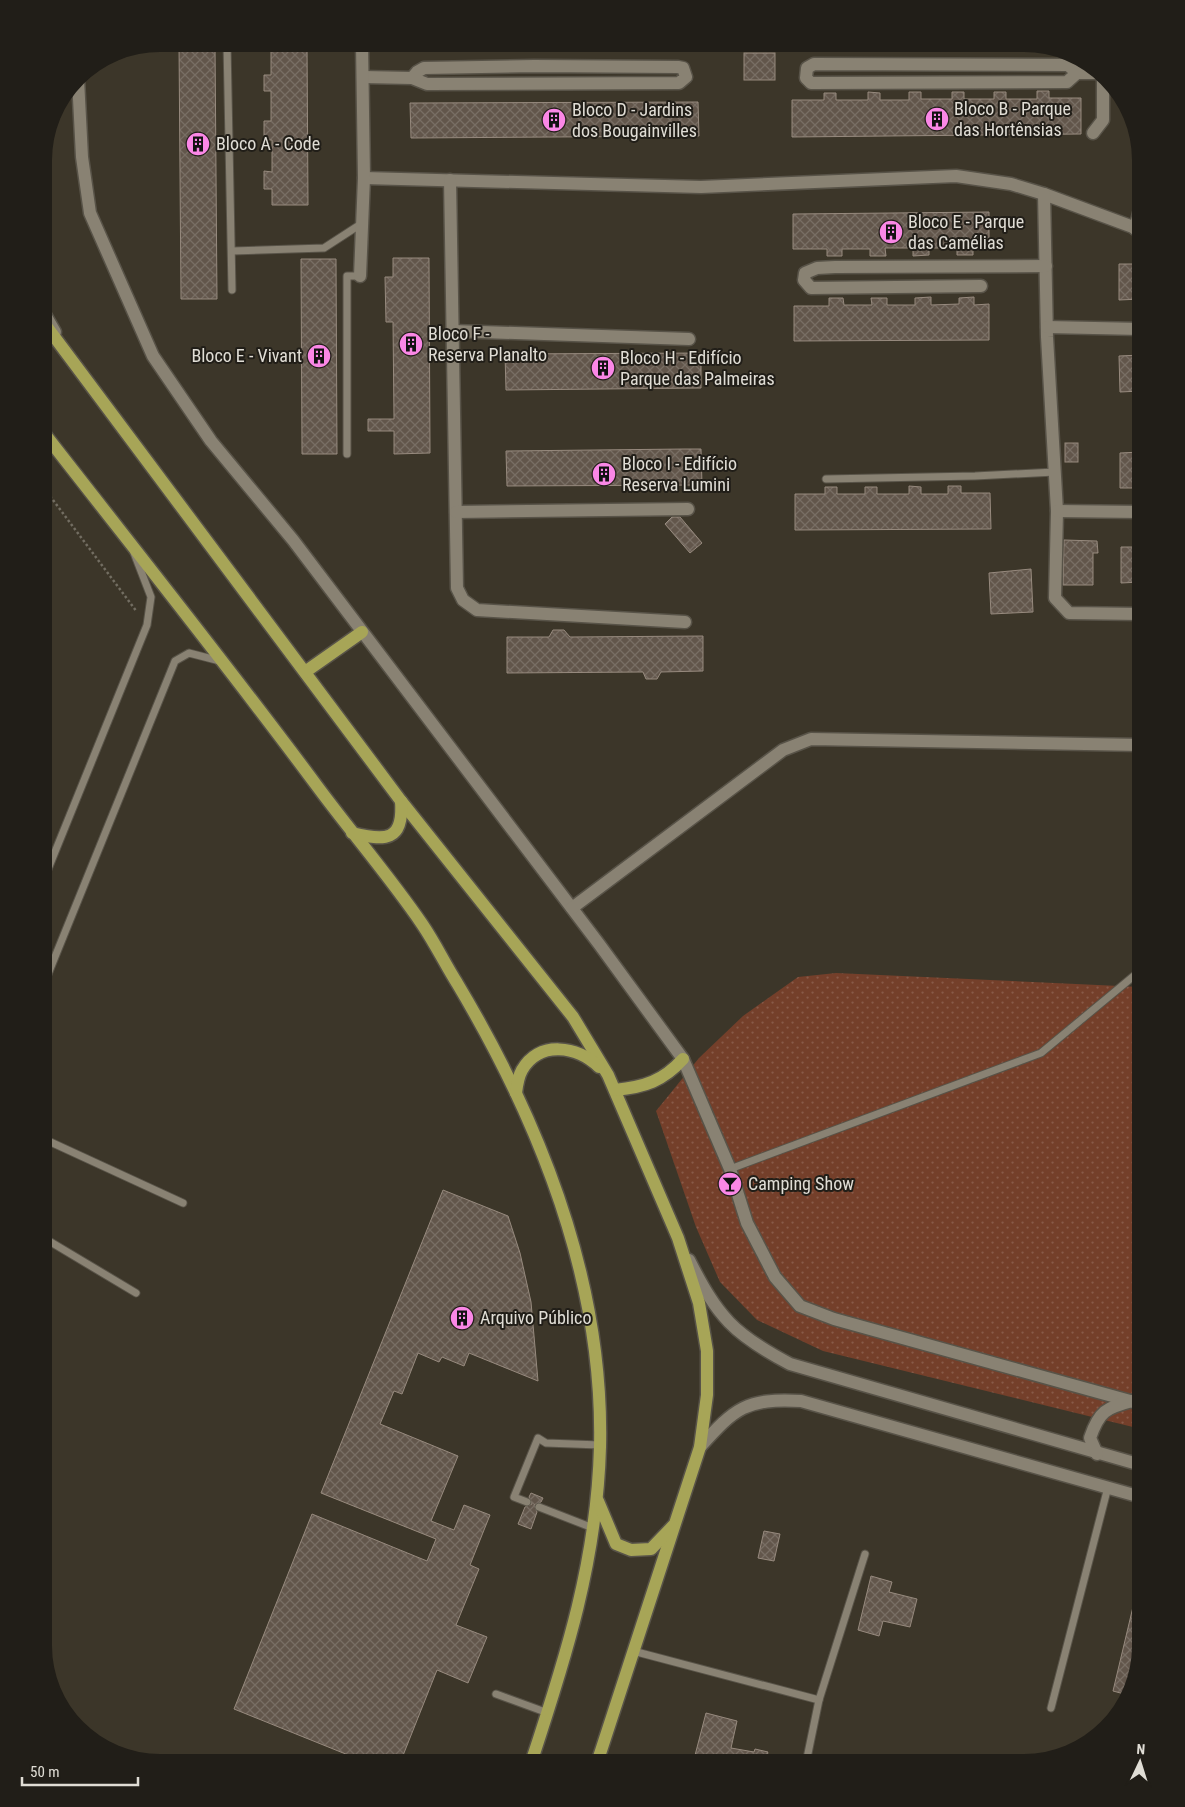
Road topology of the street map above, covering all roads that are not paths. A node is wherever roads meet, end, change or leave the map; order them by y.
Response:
1 (227, 52) edge
2 (362, 52) edge
3 (1077, 73) junction
4 (1087, 73) edge
5 (363, 77) junction
6 (412, 78) junction
7 (1104, 87) edge
8 (79, 90) edge
9 (1093, 133) dead end
10 (364, 178) junction
11 (450, 180) junction
12 (1044, 194) junction
13 (362, 224) junction
14 (1132, 228) edge
15 (232, 251) junction
16 (1046, 266) junction
17 (360, 276) joint
18 (981, 286) dead end
19 (232, 290) dead end
20 (1047, 327) junction
21 (53, 329) edge
22 (1132, 329) edge
23 (453, 331) junction
24 (53, 335) edge
25 (690, 340) dead end
26 (66, 352) junction
27 (53, 444) edge
28 (347, 454) dead end
29 (1055, 472) junction
30 (826, 479) dead end
31 (688, 509) dead end
32 (1057, 511) junction
33 (456, 512) junction
34 (1132, 512) edge
35 (130, 544) junction
36 (1132, 614) edge
37 (685, 622) dead end
38 (362, 632) junction
39 (225, 662) junction
40 (305, 672) junction
41 (1132, 745) edge
42 (402, 801) junction
43 (352, 833) junction
44 (53, 858) edge
45 (572, 908) junction
46 (52, 963) edge
47 (1132, 977) edge
48 (683, 1059) junction
49 (608, 1075) junction
50 (615, 1090) junction
51 (516, 1093) junction
52 (52, 1143) edge
53 (730, 1169) junction
54 (183, 1203) dead end
55 (678, 1238) junction
56 (52, 1243) edge
57 (136, 1293) dead end
58 (1132, 1402) edge
59 (1132, 1404) edge
60 (600, 1445) junction
61 (700, 1447) junction
62 (1097, 1454) junction
63 (1132, 1463) edge
64 (1108, 1487) junction
65 (1132, 1494) edge
66 (597, 1496) junction
67 (527, 1502) dead end
68 (539, 1507) dead end
69 (676, 1523) junction
70 (593, 1528) junction
71 (864, 1554) dead end
72 (633, 1651) junction
73 (496, 1694) dead end
74 (819, 1700) junction
75 (1051, 1708) dead end
76 (548, 1713) junction
77 (534, 1754) edge
78 (600, 1754) edge
79 (808, 1754) edge

1 - 15 lane
2 - 5 street
3 - 3 street
3 - 4 street
5 - 6 street
5 - 10 street
6 - 6 street
7 - 9 street
8 - 38 street
10 - 11 street
10 - 13 street
11 - 12 street
11 - 23 street
12 - 14 street
12 - 16 street
13 - 15 lane
13 - 17 street
15 - 19 lane
16 - 18 street
16 - 20 street
17 - 28 lane
20 - 22 street
20 - 29 street
21 - 26 street
23 - 25 street
23 - 33 street
24 - 26 main road
26 - 40 main road
27 - 35 main road
29 - 30 lane
29 - 32 street
31 - 33 street
32 - 34 street
32 - 36 street
33 - 37 street
35 - 39 main road
35 - 44 lane
38 - 40 main road
38 - 45 street
39 - 43 main road
39 - 46 lane
40 - 42 main road
41 - 45 street
42 - 43 main road
42 - 49 main road
43 - 51 main road
45 - 48 street
47 - 53 lane
48 - 50 main road
48 - 53 street
49 - 50 main road
49 - 51 main road
50 - 55 main road
51 - 60 main road
52 - 54 lane
53 - 58 street
55 - 61 main road
55 - 62 street
56 - 57 lane
59 - 62 street
60 - 66 main road
60 - 67 lane
61 - 64 street
61 - 69 main road
62 - 63 street
64 - 65 street
64 - 75 lane
66 - 69 main road
66 - 70 main road
68 - 70 lane
69 - 72 main road
70 - 76 main road
71 - 74 lane
72 - 74 lane
72 - 78 main road
73 - 76 lane
74 - 79 lane
76 - 77 main road

